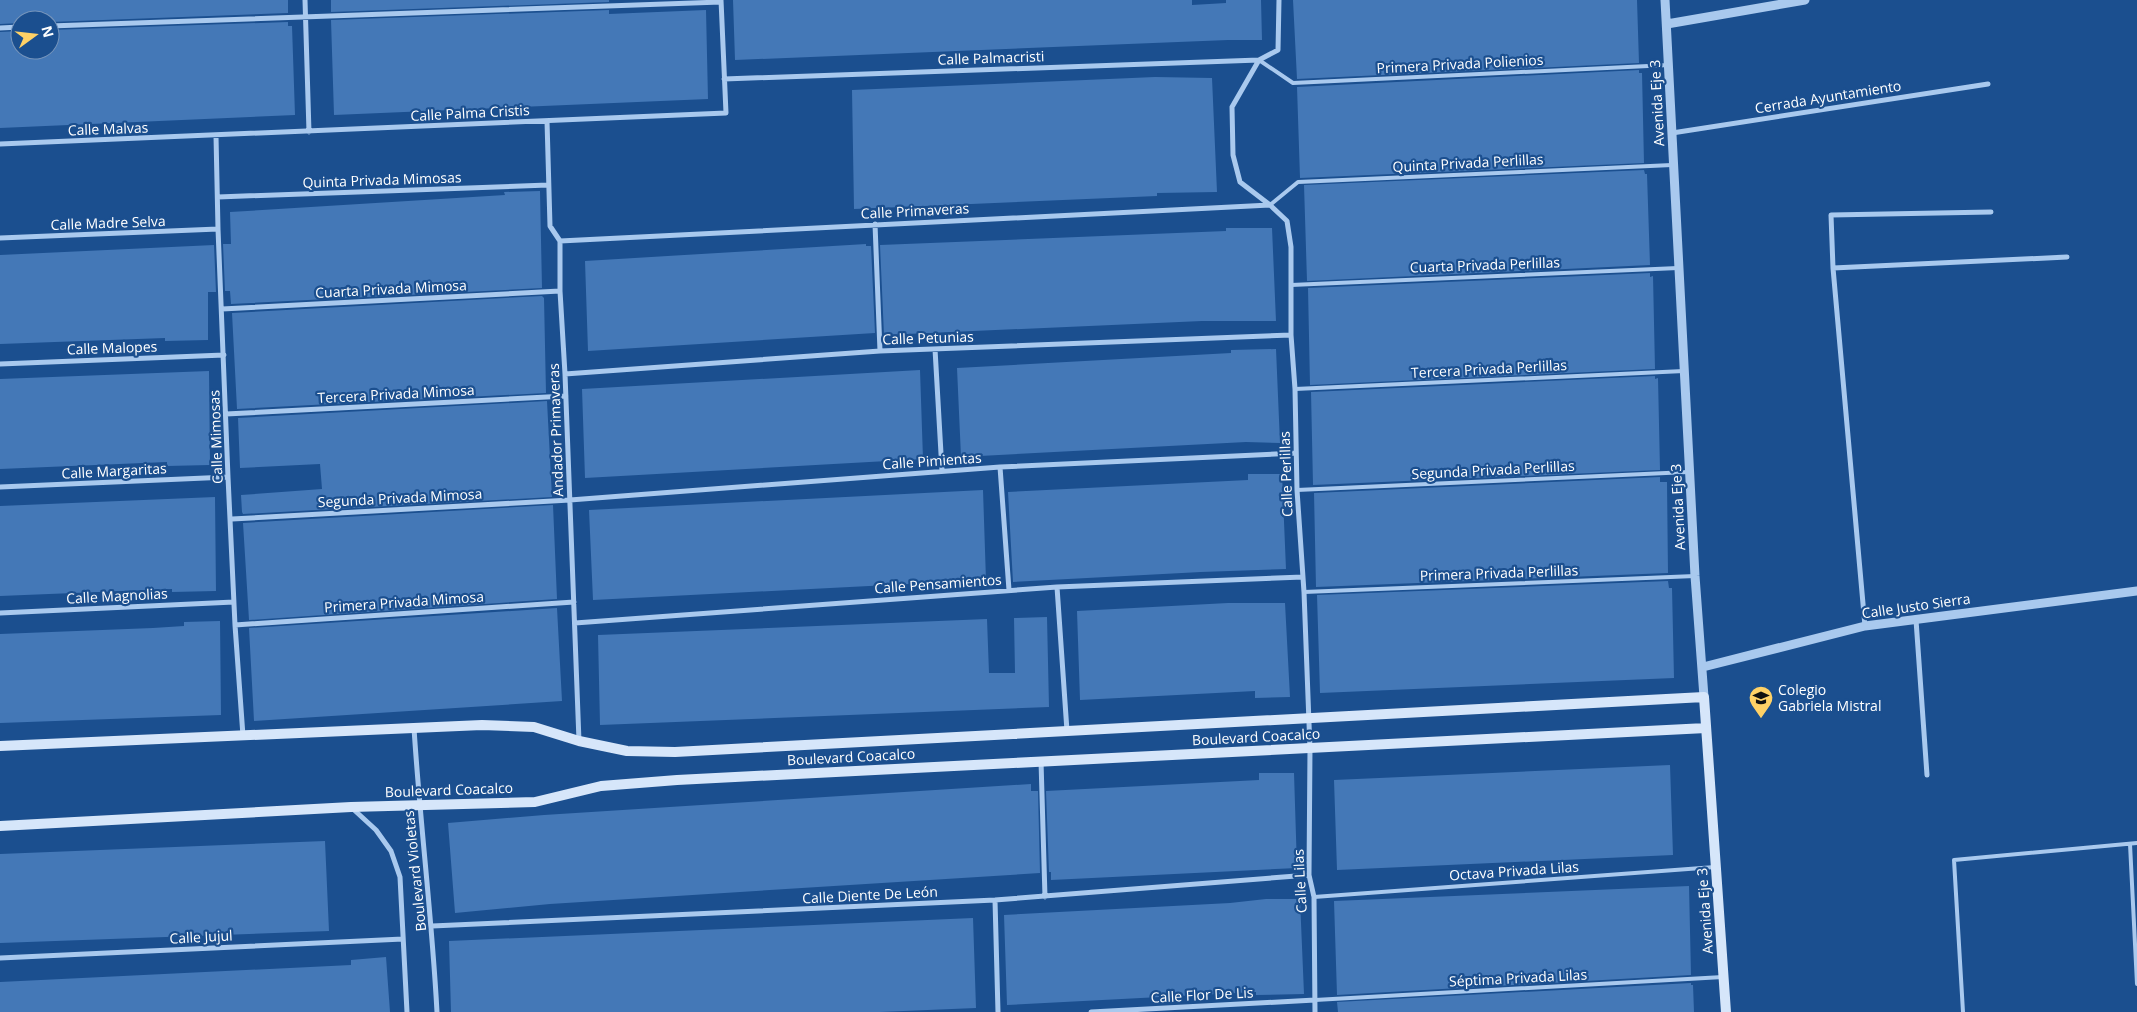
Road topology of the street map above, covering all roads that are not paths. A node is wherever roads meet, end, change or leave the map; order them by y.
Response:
1 (305, 0) edge
2 (1279, 0) edge
3 (1665, 0) edge
4 (1805, 0) edge
5 (721, 1) edge
6 (306, 17) junction
7 (1667, 24) junction
8 (60, 26) edge
9 (1259, 60) junction
10 (1669, 65) junction
11 (724, 79) junction
12 (1988, 84) dead end
13 (546, 121) junction
14 (310, 132) junction
15 (1672, 133) junction
16 (216, 136) junction
17 (0, 144) edge
18 (1675, 165) junction
19 (548, 185) junction
20 (218, 197) junction
21 (1270, 205) junction
22 (1991, 212) dead end
23 (875, 224) junction
24 (218, 229) junction
25 (0, 238) edge
26 (560, 241) junction
27 (2067, 257) dead end
28 (1680, 268) junction
29 (1833, 268) junction
30 (1291, 285) junction
31 (560, 291) junction
32 (222, 309) junction
33 (1291, 336) junction
34 (935, 349) junction
35 (880, 351) junction
36 (224, 355) junction
37 (0, 364) edge
38 (1684, 371) junction
39 (565, 374) junction
40 (1295, 389) junction
41 (566, 396) junction
42 (226, 414) junction
43 (1296, 453) junction
44 (1000, 467) junction
45 (942, 472) junction
46 (1690, 472) junction
47 (228, 477) junction
48 (0, 487) edge
49 (1297, 490) junction
50 (570, 500) junction
51 (232, 519) junction
52 (1695, 576) junction
53 (1303, 577) junction
54 (1057, 587) junction
55 (1009, 590) junction
56 (2137, 591) edge
57 (1304, 592) junction
58 (234, 602) junction
59 (574, 602) junction
60 (0, 613) edge
61 (1916, 620) junction
62 (575, 623) junction
63 (235, 625) junction
64 (1865, 626) junction
65 (1703, 668) junction
66 (1704, 698) junction
67 (1309, 720) junction
68 (414, 728) junction
69 (1706, 728) junction
70 (1067, 731) junction
71 (243, 737) junction
72 (579, 741) junction
73 (0, 746) edge
74 (1310, 749) junction
75 (1041, 760) junction
76 (1927, 775) dead end
77 (419, 804) junction
78 (351, 808) junction
79 (0, 826) edge
80 (2137, 843) edge
81 (2130, 844) junction
82 (1715, 867) junction
83 (1309, 875) junction
84 (1045, 897) junction
85 (1314, 897) junction
86 (995, 900) junction
87 (432, 926) junction
88 (403, 939) junction
89 (0, 958) edge
90 (1723, 977) junction
91 (2137, 984) edge
92 (1315, 1000) junction
93 (407, 1012) edge
94 (437, 1012) edge
95 (998, 1012) edge
96 (1092, 1012) edge
97 (1316, 1012) edge
98 (1726, 1012) edge
99 (1963, 1012) edge

1 - 6 street
2 - 9 street
3 - 7 street, Avenida Eje 3
4 - 7 street
5 - 6 street
5 - 11 street
6 - 8 street
6 - 14 street
7 - 10 street, Avenida Eje 3
9 - 10 lane, Primera Privada Polienios
9 - 11 street, Calle Palmacristi
9 - 21 street, Calle Perlillas
10 - 15 street, Avenida Eje 3
11 - 13 street, Calle Palma Cristis
12 - 15 street, Cerrada Ayuntamiento
13 - 14 street, Calle Palma Cristis
13 - 19 street, Andador Primaveras
14 - 16 street, Calle Palma Cristis
15 - 18 street, Avenida Eje 3
16 - 17 street, Calle Malvas
16 - 20 street, Calle Mimosas
18 - 21 lane, Quinta Privada Perlillas
18 - 28 street, Avenida Eje 3
19 - 20 street, Quinta Privada Mimosas
19 - 26 street, Andador Primaveras
20 - 24 street, Calle Mimosas
21 - 23 street, Calle Primaveras
21 - 30 street, Calle Perlillas
22 - 29 street
23 - 26 street, Calle Primaveras
23 - 35 street
24 - 25 street, Calle Madre Selva
24 - 32 street, Calle Mimosas
26 - 31 street, Andador Primaveras
27 - 29 street
28 - 30 lane, Cuarta Privada Perlillas
28 - 38 street, Avenida Eje 3
29 - 64 street
30 - 33 street, Calle Perlillas
31 - 32 street, Cuarta Privada Mimosa
31 - 39 street, Andador Primaveras
32 - 36 street, Calle Mimosas
33 - 34 street, Calle Petunias
33 - 40 street, Calle Perlillas
34 - 35 street, Calle Petunias
34 - 45 street
35 - 39 street, Calle Petunias
36 - 37 street, Calle Malopes
36 - 42 street, Calle Mimosas
38 - 40 lane, Tercera Privada Perlillas
38 - 46 street, Avenida Eje 3
39 - 41 street, Andador Primaveras
40 - 43 street, Calle Perlillas
41 - 42 street, Tercera Privada Mimosa
41 - 50 street, Andador Primaveras
42 - 47 street, Calle Mimosas
43 - 44 street, Calle Pimientas
43 - 49 street, Calle Perlillas
44 - 45 street, Calle Pimientas
44 - 55 street
45 - 50 street, Calle Pimientas
46 - 49 lane, Segunda Privada Perlillas
46 - 52 street, Avenida Eje 3
47 - 48 street, Calle Margaritas
47 - 51 street, Calle Mimosas
49 - 53 street, Calle Perlillas
50 - 51 street, Segunda Privada Mimosa
50 - 59 street, Andador Primaveras
51 - 58 street, Calle Mimosas
52 - 57 lane, Primera Privada Perlillas
52 - 65 street, Avenida Eje 3
53 - 54 street, Calle Pensamientos
53 - 57 street, Calle Perlillas
54 - 55 street, Calle Pensamientos
54 - 70 street
55 - 62 street, Calle Pensamientos
56 - 61 street, Calle Justo Sierra
57 - 67 street, Calle Perlillas
58 - 60 street, Calle Magnolias
58 - 63 street, Calle Mimosas
59 - 62 street, Andador Primaveras
59 - 63 street, Primera Privada Mimosa
61 - 64 street, Calle Justo Sierra
61 - 76 street
62 - 72 street, Andador Primaveras
63 - 71 street, Calle Mimosas
64 - 65 street, Calle Justo Sierra
65 - 66 street, Avenida Eje 3
66 - 67 main road, Boulevard Coacalco
66 - 69 main road, Avenida Eje 3
67 - 70 main road, Boulevard Coacalco
67 - 74 street, Calle Perlillas
68 - 71 main road, Boulevard Coacalco
68 - 72 main road, Boulevard Coacalco
68 - 77 street, Boulevard Violetas
69 - 74 main road, Boulevard Coacalco
69 - 82 main road, Avenida Eje 3
70 - 72 main road, Boulevard Coacalco
71 - 73 main road, Boulevard Coacalco
74 - 75 main road, Boulevard Coacalco
74 - 83 street, Calle Lilas
75 - 77 main road, Boulevard Coacalco
75 - 84 street
77 - 78 main road, Boulevard Coacalco
77 - 87 street, Boulevard Violetas
78 - 79 main road, Boulevard Coacalco
78 - 88 street, Boulevard Violetas
80 - 81 lane
81 - 91 lane
81 - 99 lane
82 - 85 lane, Octava Privada Lilas
82 - 90 main road, Avenida Eje 3
83 - 84 street, Calle Diente De León
83 - 85 street, Calle Lilas
84 - 86 street, Calle Diente De León
85 - 92 street, Calle Lilas
86 - 87 street, Calle Diente De León
86 - 95 street
87 - 94 street, Boulevard Violetas
88 - 89 street, Calle Jujul
88 - 93 street, Boulevard Violetas
90 - 92 lane, Séptima Privada Lilas
90 - 98 main road, Avenida Eje 3
92 - 96 street, Calle Flor De Lis
92 - 97 street, Calle Lilas

